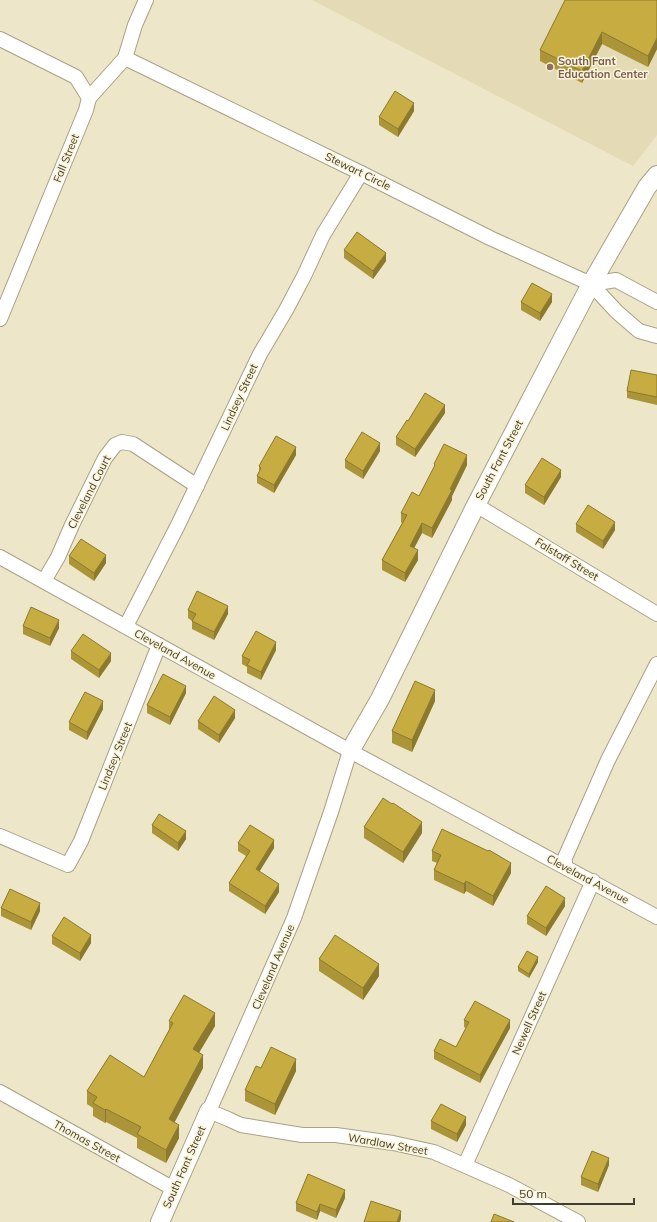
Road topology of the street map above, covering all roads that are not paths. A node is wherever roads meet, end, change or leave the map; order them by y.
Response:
1 (146, 0) edge
2 (0, 38) edge
3 (125, 58) junction
4 (89, 98) junction
5 (361, 172) junction
6 (657, 175) edge
7 (591, 284) junction
8 (657, 302) edge
9 (0, 319) edge
10 (657, 336) edge
11 (197, 486) junction
12 (476, 505) junction
13 (0, 557) edge
14 (44, 581) junction
15 (657, 614) edge
16 (126, 626) junction
17 (159, 644) junction
18 (657, 664) edge
19 (350, 751) junction
20 (0, 836) edge
21 (563, 865) junction
22 (593, 881) junction
23 (657, 917) edge
24 (0, 1092) edge
25 (209, 1111) junction
26 (465, 1165) junction
27 (174, 1189) junction
28 (160, 1222) edge
29 (578, 1222) edge

1 - 3 street
2 - 4 street
3 - 4 street
3 - 5 street, Stewart Circle
4 - 9 street, Fall Street
5 - 7 street, Stewart Circle
5 - 11 street, Lindsey Street
6 - 7 street, South Fant Street
7 - 8 street
7 - 10 street, Stewart Circle
7 - 12 street, South Fant Street
11 - 14 street, Cleveland Court
11 - 16 street, Lindsey Street
12 - 15 street, Falstaff Street
12 - 19 street, South Fant Street
13 - 14 street, Cleveland Avenue
14 - 16 street, Cleveland Avenue
16 - 17 street, Cleveland Avenue
17 - 19 street, Cleveland Avenue
17 - 20 street, Lindsey Street
18 - 21 street
19 - 21 street, Cleveland Avenue
19 - 25 street, Cleveland Avenue
21 - 22 street, Cleveland Avenue
22 - 23 street, Cleveland Avenue
22 - 26 street, Newell Street
24 - 27 street, Thomas Street
25 - 26 street, Wardlaw Street
25 - 27 street, South Fant Street
26 - 29 street, Wardlaw Street
27 - 28 street, South Fant Street

